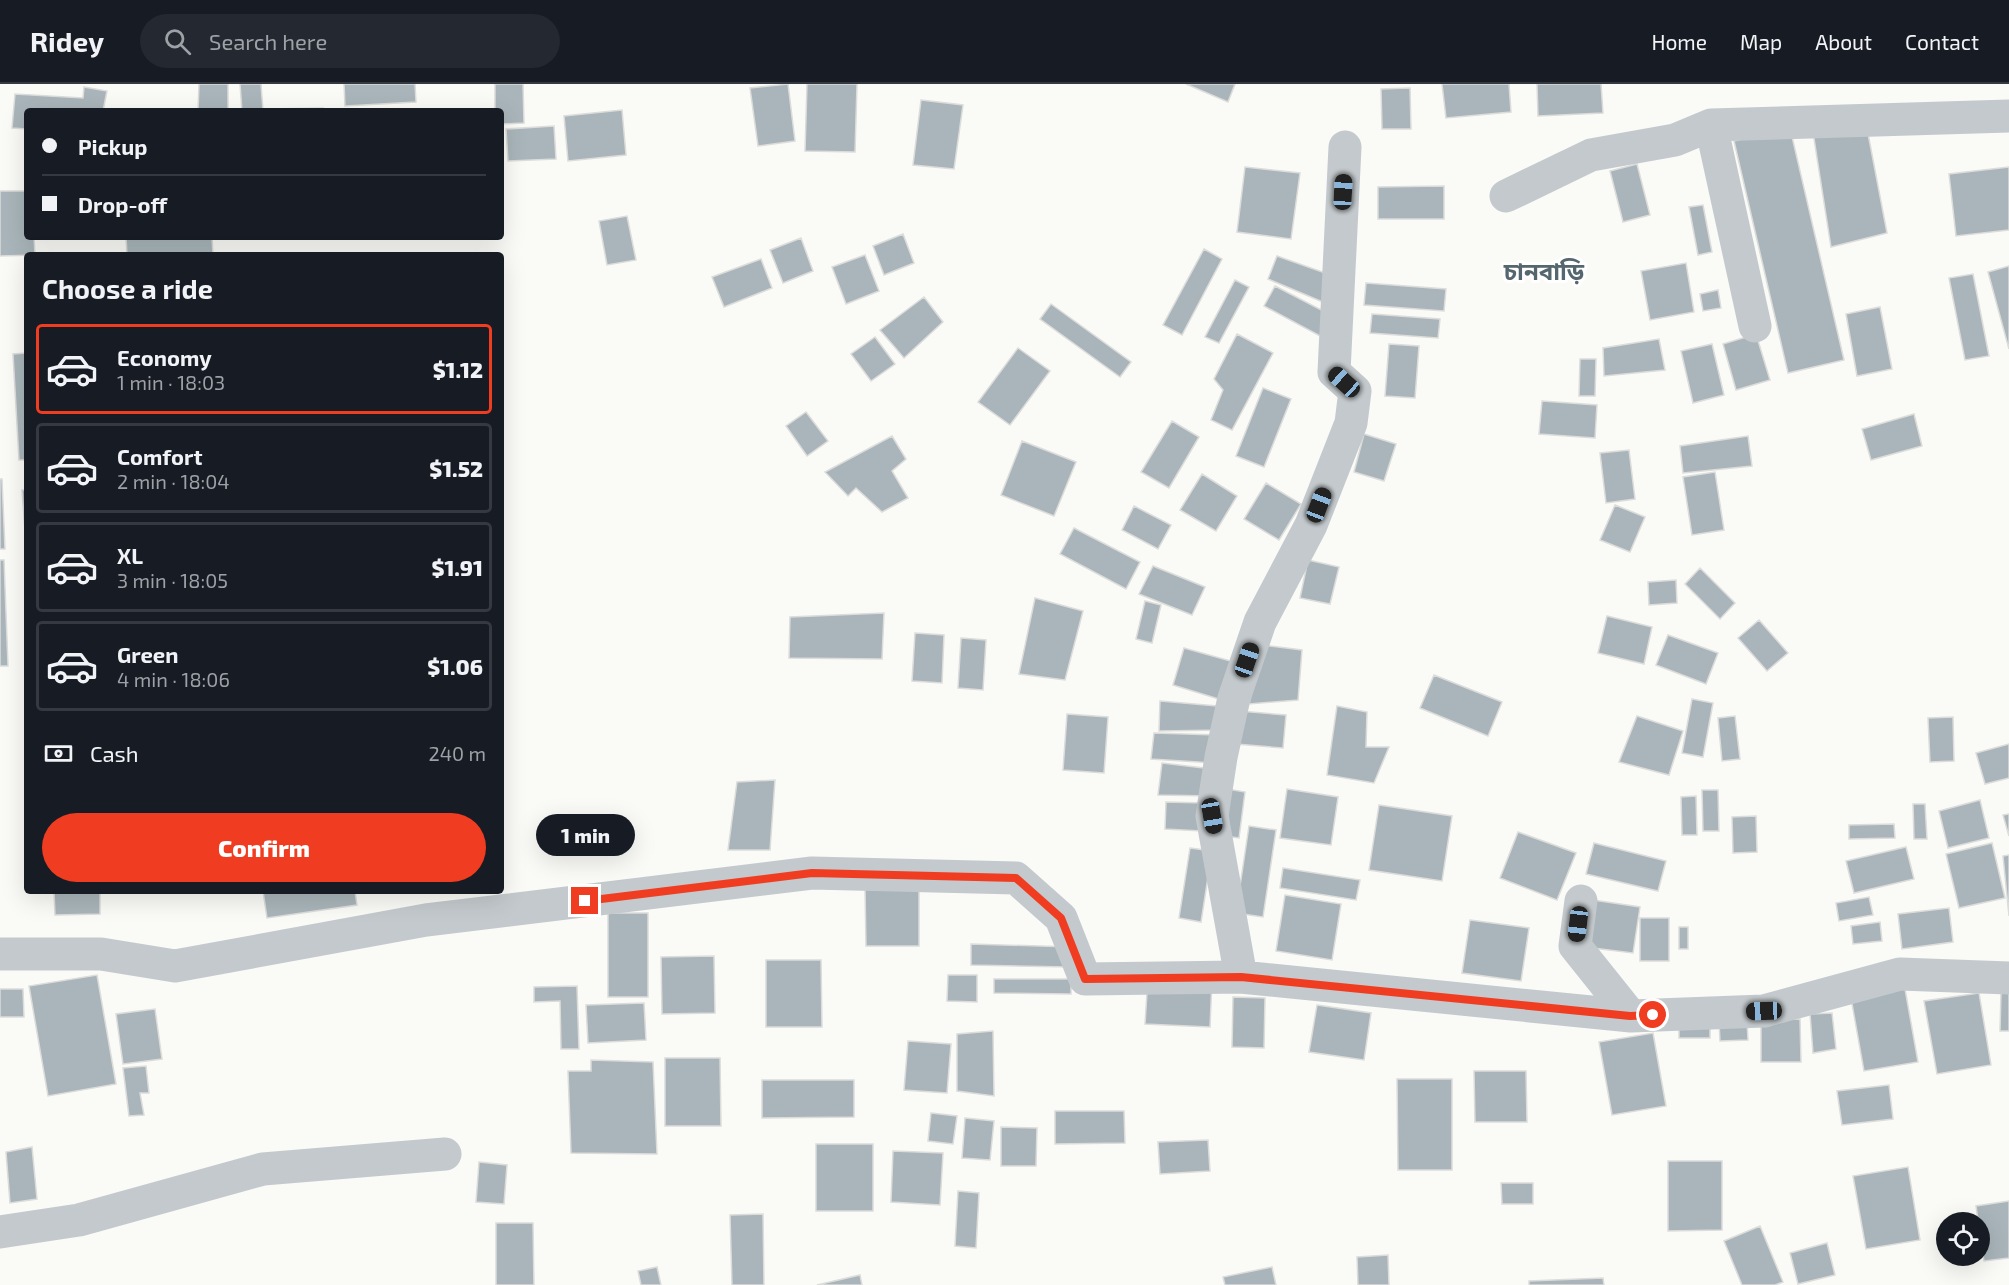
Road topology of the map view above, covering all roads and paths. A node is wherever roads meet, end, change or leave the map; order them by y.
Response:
1 (2009, 116) edge
2 (1711, 125) junction
3 (1346, 147) dead end
4 (1506, 196) dead end
5 (1755, 326) dead end
6 (1581, 901) dead end
7 (0, 954) edge
8 (1241, 977) junction
9 (2009, 978) edge
10 (1630, 1016) junction
11 (445, 1154) dead end
12 (0, 1232) edge

1 - 2 street
2 - 4 street
2 - 5 street
3 - 8 street
6 - 10 street
7 - 8 street
8 - 10 street
9 - 10 street
11 - 12 street

